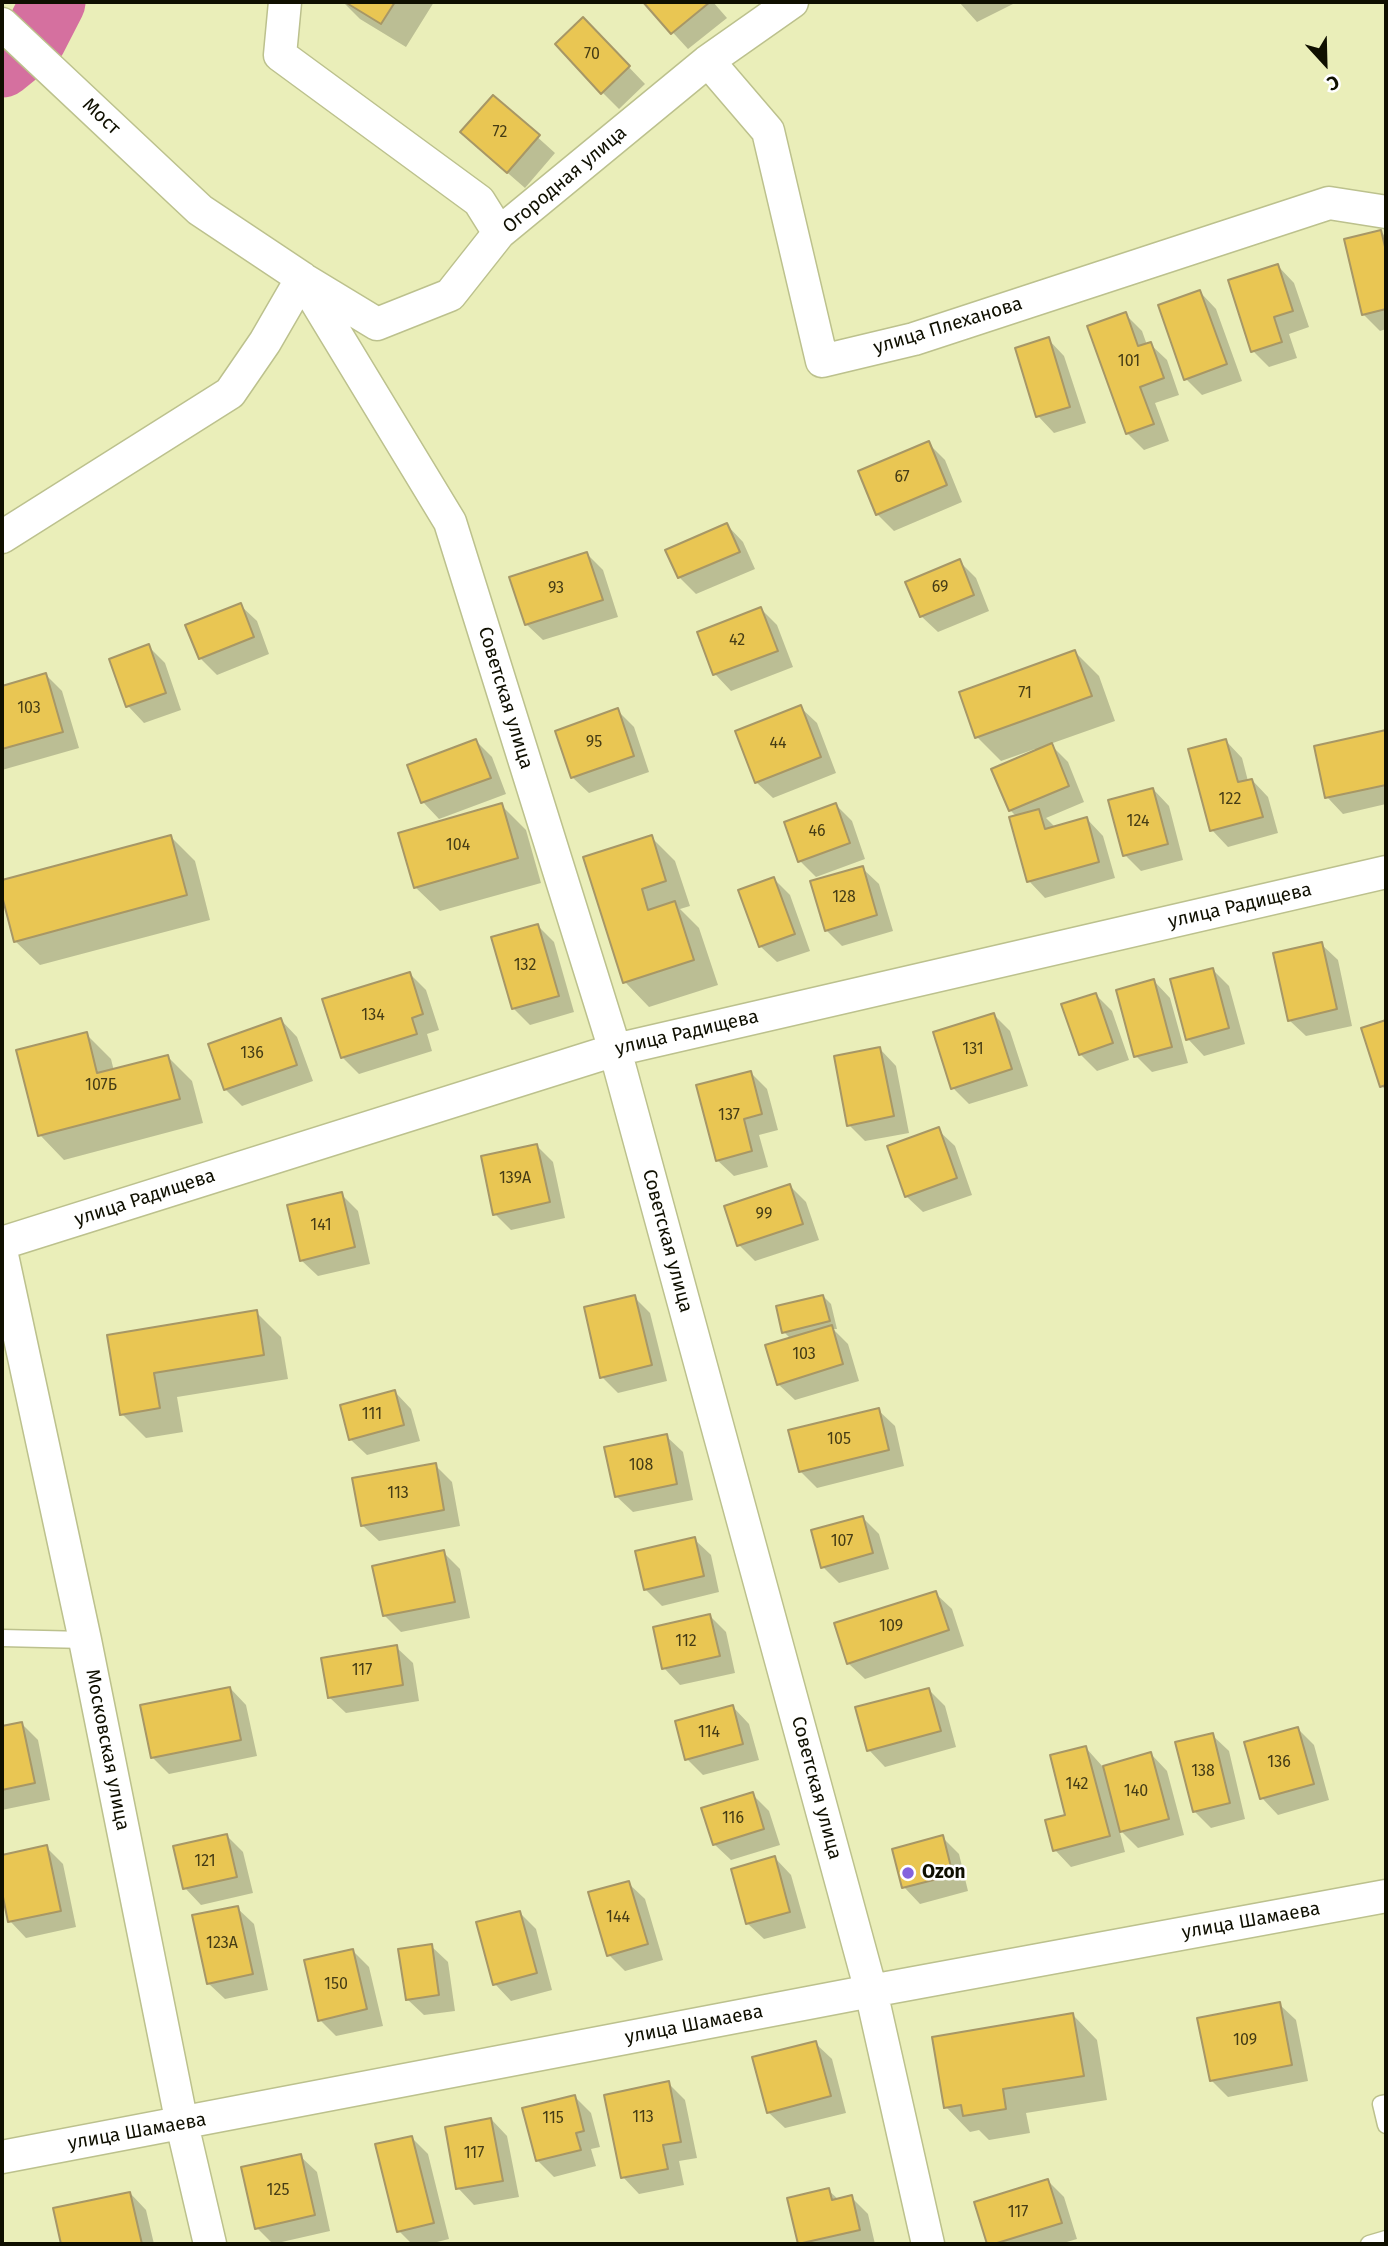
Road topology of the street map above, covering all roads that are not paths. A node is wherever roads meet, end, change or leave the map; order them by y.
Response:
1 (285, 2) edge
2 (792, 2) edge
3 (2, 24) edge
4 (708, 61) junction
5 (1386, 212) edge
6 (499, 233) junction
7 (302, 278) junction
8 (2, 537) edge
9 (1386, 872) edge
10 (615, 1050) junction
11 (2, 1243) edge
12 (2, 1255) edge
13 (2, 1639) edge
14 (85, 1640) junction
15 (1386, 1896) edge
16 (871, 1991) junction
17 (1386, 2103) edge
18 (182, 2124) junction
19 (1386, 2125) edge
20 (2, 2157) edge
21 (1386, 2239) edge
22 (210, 2244) edge
23 (928, 2244) edge
24 (1368, 2244) edge

1 - 6 street
2 - 4 street, Огородная улица
3 - 7 street, Мост
4 - 5 street, улица Плеханова
4 - 6 street, Огородная улица
6 - 7 street, Огородная улица
7 - 8 street
7 - 10 street, Советская улица
9 - 10 street, улица Радищева
10 - 11 street, улица Радищева
10 - 16 street, Советская улица
12 - 14 street, Московская улица
13 - 14 lane
14 - 18 street, Московская улица
15 - 16 street, улица Шамаева
16 - 18 street, улица Шамаева
16 - 23 street, Советская улица
17 - 19 lane
18 - 20 street, улица Шамаева
18 - 22 street, Московская улица
21 - 24 lane

